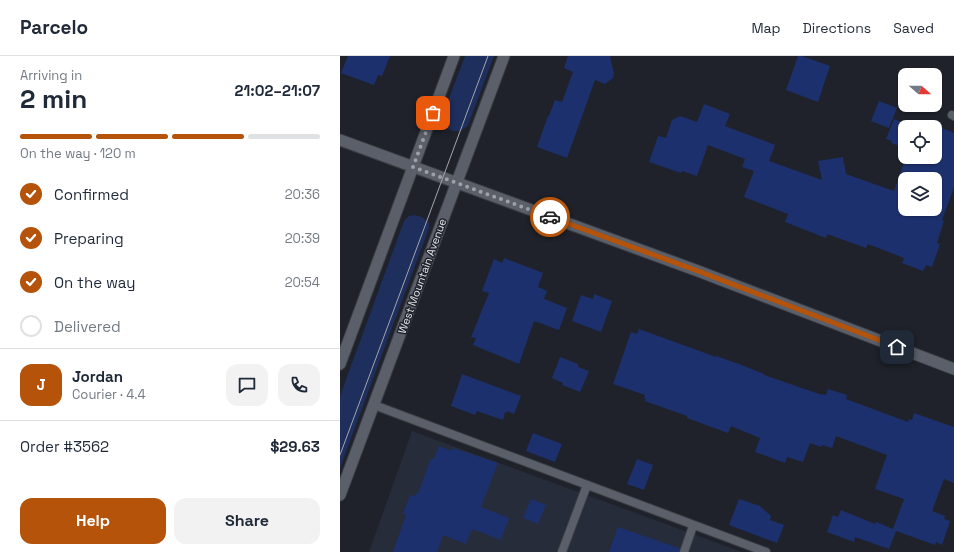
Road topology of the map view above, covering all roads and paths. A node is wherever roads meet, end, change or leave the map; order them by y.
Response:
1 (454, 56) edge
2 (504, 56) edge
3 (340, 140) edge
4 (413, 167) junction
5 (457, 182) junction
6 (340, 364) edge
7 (954, 369) edge
8 (374, 405) junction
9 (588, 486) junction
10 (340, 495) edge
11 (693, 526) junction
12 (562, 552) edge
13 (684, 552) edge
14 (766, 552) edge

1 - 4 street
2 - 5 street, West Mountain Avenue
3 - 4 street
4 - 5 street
4 - 6 street
5 - 7 street
5 - 8 street, West Mountain Avenue
8 - 9 lane
8 - 10 street, West Mountain Avenue
9 - 11 lane
9 - 12 lane
11 - 13 lane
11 - 14 lane

